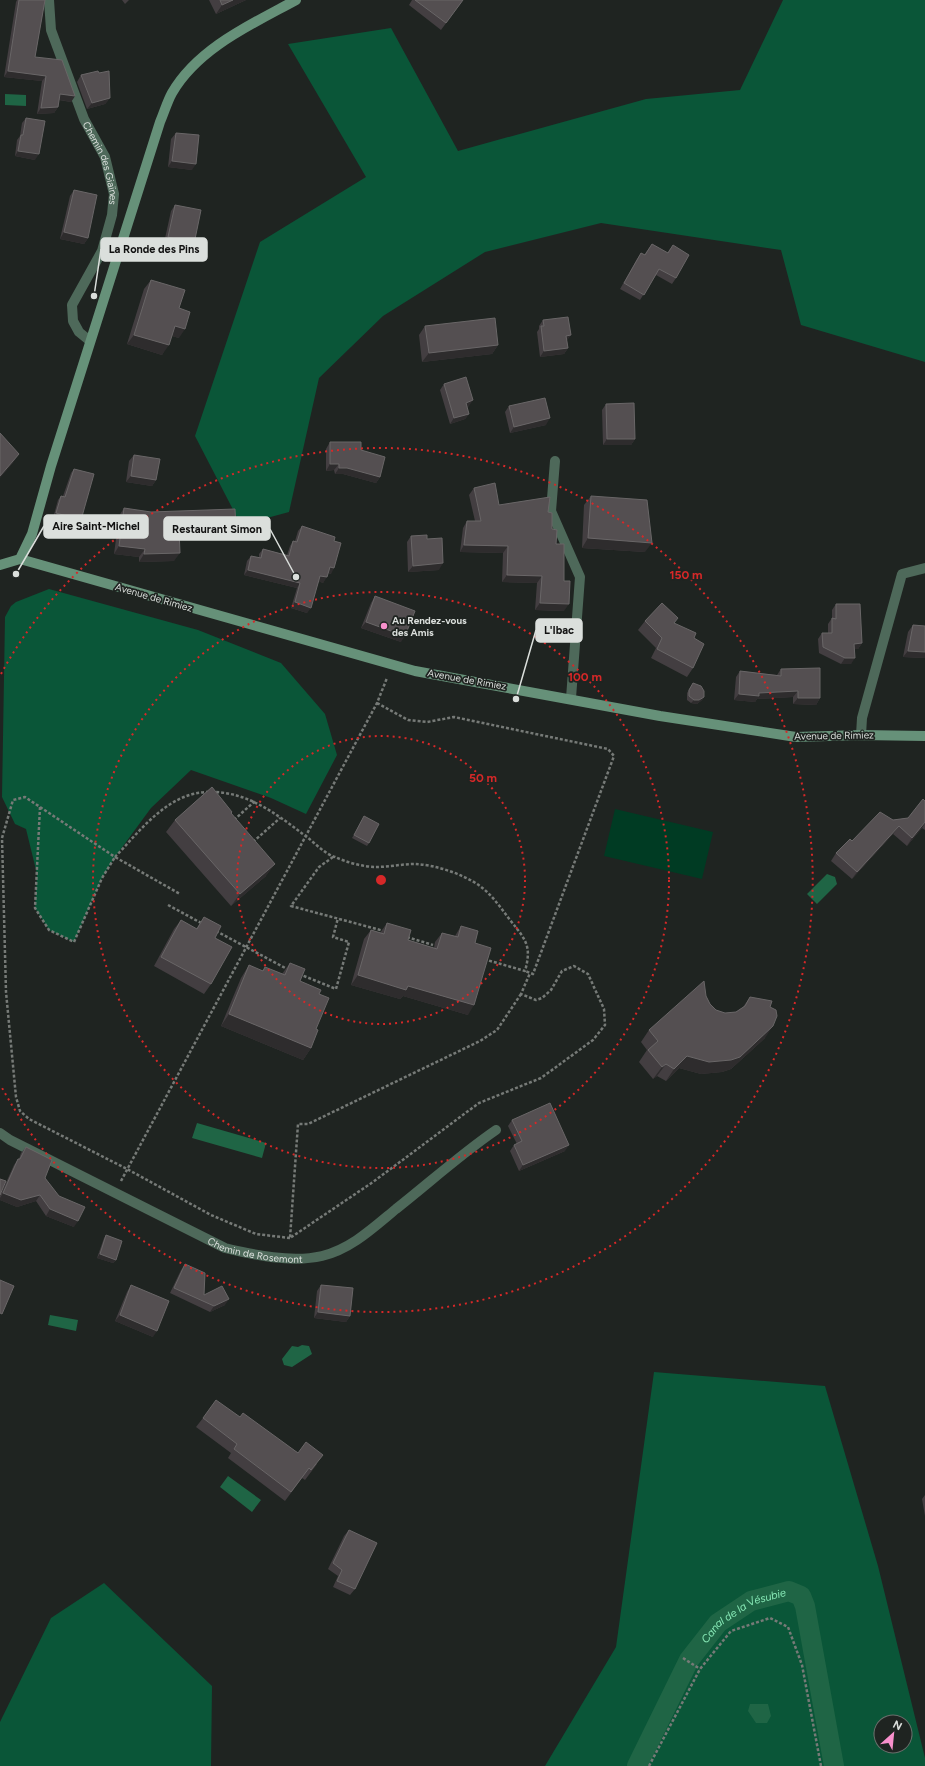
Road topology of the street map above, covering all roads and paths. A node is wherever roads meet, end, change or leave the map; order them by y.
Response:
1 (49, 0) edge
2 (296, 0) edge
3 (90, 341) junction
4 (555, 461) dead end
5 (20, 558) junction
6 (0, 565) edge
7 (925, 568) edge
8 (393, 665) junction
9 (571, 698) junction
10 (377, 703) junction
11 (861, 735) junction
12 (925, 736) edge
13 (255, 801) junction
14 (40, 806) junction
15 (280, 818) junction
16 (233, 821) edge
17 (305, 836) junction
18 (252, 843) edge
19 (115, 857) junction
20 (333, 857) junction
21 (180, 894) dead end
22 (168, 905) dead end
23 (338, 918) junction
24 (389, 932) edge
25 (404, 936) edge
26 (433, 945) dead end
27 (245, 947) junction
28 (487, 960) edge
29 (525, 971) junction
30 (530, 973) junction
31 (521, 994) junction
32 (496, 1130) dead end
33 (0, 1133) edge
34 (127, 1168) junction
35 (290, 1238) junction
36 (683, 1658) dead end
37 (700, 1668) junction
38 (649, 1766) edge
39 (820, 1766) edge

1 - 3 street, Chemin des Giaïnes
2 - 3 street
3 - 5 street
4 - 9 street
5 - 6 street
5 - 8 street, Avenue de Rimiez
7 - 11 street
8 - 9 street, Avenue de Rimiez
8 - 10 path
9 - 11 street, Avenue de Rimiez
10 - 17 path
10 - 30 path
11 - 12 street, Avenue de Rimiez
13 - 15 path
13 - 16 path
13 - 19 path
14 - 19 path
14 - 19 path
14 - 34 path
15 - 17 path
15 - 18 path
17 - 20 path
17 - 27 path
19 - 21 path
20 - 23 path
20 - 29 path
22 - 27 path
23 - 24 path
23 - 27 path
25 - 26 path
27 - 34 path
28 - 29 path
29 - 30 path
30 - 31 path
31 - 35 path
31 - 35 path
32 - 33 street, Chemin de Rosemont
34 - 35 path
36 - 37 path
37 - 38 path
37 - 39 path

